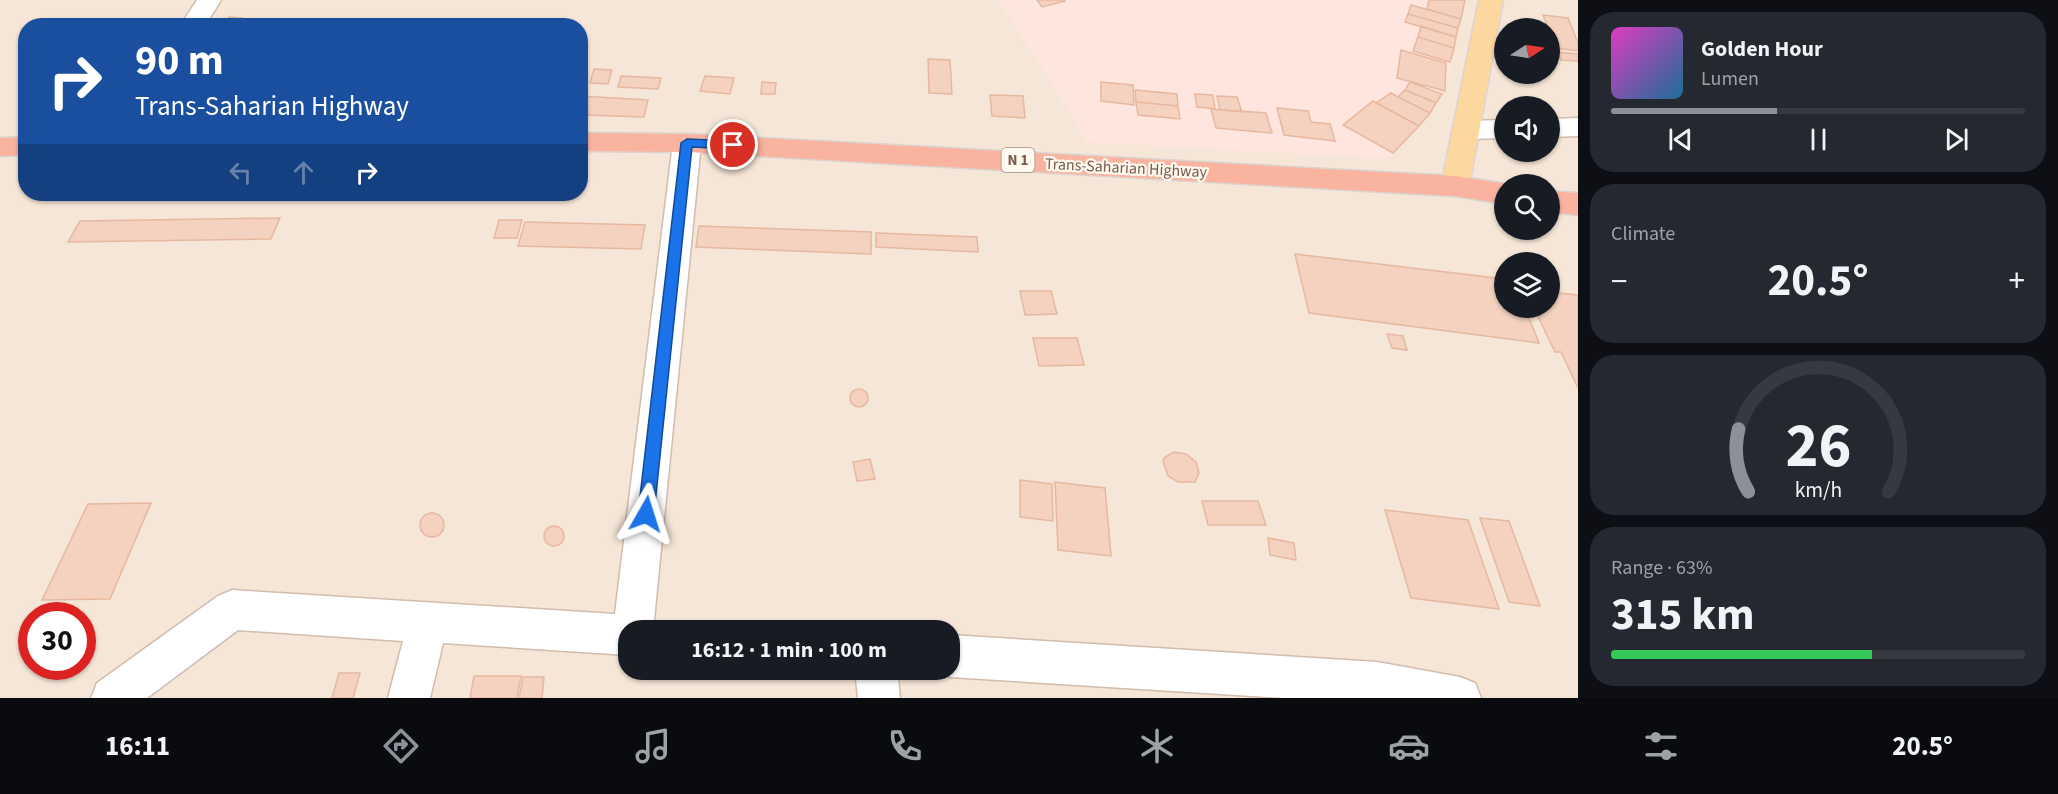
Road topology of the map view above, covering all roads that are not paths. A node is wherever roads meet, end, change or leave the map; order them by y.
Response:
1 (208, 0) edge
2 (1491, 0) edge
3 (197, 18) edge
4 (1578, 127) edge
5 (1560, 128) edge
6 (1494, 129) edge
7 (1467, 130) junction
8 (588, 142) edge
9 (687, 143) junction
10 (18, 146) edge
11 (0, 147) edge
12 (1455, 186) junction
13 (1494, 192) edge
14 (1560, 203) edge
15 (1578, 204) edge
16 (634, 620) edge
17 (428, 623) junction
18 (618, 634) edge
19 (960, 657) edge
20 (877, 680) edge
21 (1380, 690) edge
22 (112, 698) edge
23 (409, 698) edge
24 (879, 698) edge
25 (1460, 698) edge

1 - 3 street
2 - 7 main road
4 - 5 street
6 - 7 street
7 - 12 main road
8 - 9 highway, Trans-Saharian Highway / N 1
9 - 12 highway, Trans-Saharian Highway / N 1
9 - 16 street
10 - 11 highway
12 - 13 highway, Trans-Saharian Highway
14 - 15 highway
17 - 18 street
17 - 22 street
17 - 23 street
19 - 21 street
20 - 24 street
21 - 25 street

